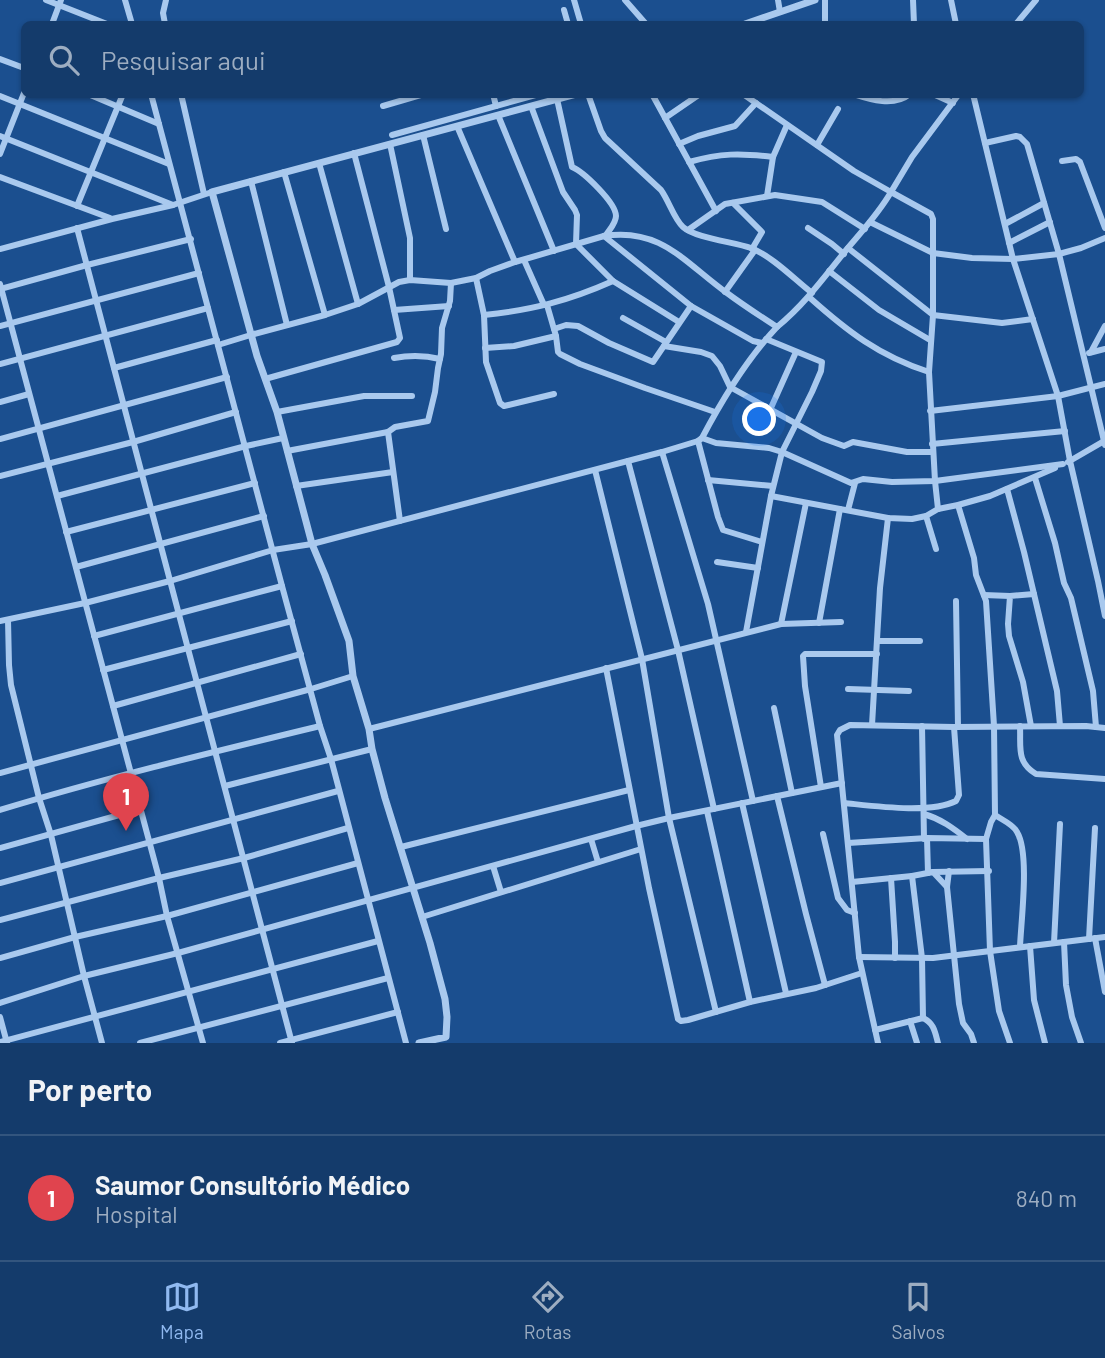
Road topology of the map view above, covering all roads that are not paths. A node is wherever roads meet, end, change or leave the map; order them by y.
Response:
1 (46, 0) edge
2 (125, 0) edge
3 (166, 0) edge
4 (574, 0) edge
5 (625, 0) edge
6 (778, 0) edge
7 (815, 0) edge
8 (825, 0) edge
9 (914, 0) edge
10 (951, 0) edge
11 (1036, 0) edge
12 (60, 3) edge
13 (564, 10) dead end
14 (780, 12) junction
15 (53, 21) edge
16 (100, 21) edge
17 (131, 21) edge
18 (164, 21) edge
19 (567, 21) edge
20 (580, 21) edge
21 (643, 21) edge
22 (754, 21) edge
23 (825, 21) edge
24 (915, 21) edge
25 (955, 21) edge
26 (1018, 21) edge
27 (0, 59) edge
28 (21, 67) edge
29 (0, 96) edge
30 (22, 98) edge
31 (97, 98) edge
32 (121, 98) edge
33 (152, 98) edge
34 (182, 98) edge
35 (410, 98) edge
36 (494, 98) edge
37 (528, 98) edge
38 (561, 98) edge
39 (589, 98) edge
40 (654, 98) edge
41 (694, 98) edge
42 (749, 98) edge
43 (864, 98) edge
44 (905, 98) edge
45 (942, 98) edge
46 (956, 98) edge
47 (974, 98) edge
48 (557, 99) junction
49 (756, 103) junction
50 (953, 103) junction
51 (20, 104) junction
52 (383, 106) dead end
53 (531, 106) junction
54 (118, 107) junction
55 (838, 109) dead end
56 (497, 110) junction
57 (665, 118) junction
58 (159, 124) junction
59 (787, 125) junction
60 (457, 126) junction
61 (392, 135) dead end
62 (423, 135) junction
63 (3, 137) edge
64 (105, 139) junction
65 (985, 143) junction
66 (390, 144) junction
67 (679, 144) junction
68 (817, 145) junction
69 (354, 153) junction
70 (0, 154) edge
71 (773, 157) junction
72 (1062, 161) dead end
73 (689, 162) junction
74 (319, 163) junction
75 (169, 164) junction
76 (91, 172) junction
77 (284, 172) junction
78 (0, 177) edge
79 (251, 181) junction
80 (891, 191) junction
81 (208, 193) junction
82 (767, 196) junction
83 (176, 203) junction
84 (733, 203) junction
85 (1044, 203) junction
86 (77, 206) junction
87 (716, 211) junction
88 (112, 219) junction
89 (870, 222) junction
90 (1050, 222) junction
91 (1004, 224) junction
92 (77, 228) junction
93 (807, 228) dead end
94 (1105, 228) edge
95 (446, 229) dead end
96 (865, 229) junction
97 (688, 230) junction
98 (605, 235) junction
99 (1105, 238) edge
100 (191, 239) junction
101 (1009, 243) junction
102 (576, 244) junction
103 (0, 249) edge
104 (753, 250) junction
105 (554, 251) junction
106 (846, 251) junction
107 (933, 253) junction
108 (1059, 254) junction
109 (1013, 258) junction
110 (524, 260) junction
111 (515, 262) junction
112 (87, 265) junction
113 (830, 271) junction
114 (199, 273) junction
115 (476, 278) junction
116 (410, 280) junction
117 (613, 281) junction
118 (450, 283) junction
119 (0, 287) edge
120 (389, 287) junction
121 (725, 292) junction
122 (811, 295) junction
123 (96, 301) junction
124 (358, 304) junction
125 (546, 305) junction
126 (449, 306) junction
127 (691, 306) junction
128 (208, 308) junction
129 (394, 310) junction
130 (325, 315) junction
131 (484, 315) junction
132 (933, 315) junction
133 (623, 318) dead end
134 (1033, 319) junction
135 (679, 322) junction
136 (10, 323) junction
137 (0, 326) edge
138 (287, 326) junction
139 (1105, 326) edge
140 (777, 327) junction
141 (555, 332) junction
142 (251, 334) junction
143 (105, 337) junction
144 (930, 340) junction
145 (764, 341) junction
146 (218, 342) junction
147 (665, 344) junction
148 (485, 348) junction
149 (1105, 349) edge
150 (796, 352) junction
151 (1087, 353) junction
152 (20, 358) junction
153 (394, 358) dead end
154 (440, 359) junction
155 (0, 364) edge
156 (114, 368) junction
157 (929, 372) junction
158 (227, 377) junction
159 (265, 379) junction
160 (1105, 384) edge
161 (730, 387) junction
162 (1091, 387) junction
163 (29, 394) junction
164 (554, 394) dead end
165 (412, 396) dead end
166 (1058, 396) junction
167 (0, 402) edge
168 (124, 405) junction
169 (771, 410) junction
170 (930, 411) junction
171 (236, 412) junction
172 (277, 412) junction
173 (715, 412) junction
174 (797, 424) junction
175 (39, 427) junction
176 (1066, 431) junction
177 (388, 432) junction
178 (283, 438) junction
179 (0, 439) edge
180 (700, 439) junction
181 (133, 442) junction
182 (1105, 443) edge
183 (932, 444) junction
184 (246, 446) junction
185 (287, 451) junction
186 (662, 452) junction
187 (782, 452) junction
188 (933, 452) junction
189 (628, 461) junction
190 (48, 463) junction
191 (1066, 463) junction
192 (595, 470) junction
193 (393, 472) junction
194 (142, 474) junction
195 (0, 476) edge
196 (1035, 478) junction
197 (708, 480) junction
198 (935, 481) junction
199 (855, 482) junction
200 (255, 483) junction
201 (296, 486) junction
202 (774, 486) junction
203 (1007, 489) junction
204 (57, 496) junction
205 (771, 496) junction
206 (806, 503) junction
207 (958, 505) junction
208 (938, 509) junction
209 (152, 510) junction
210 (844, 510) junction
211 (264, 516) junction
212 (926, 516) junction
213 (888, 518) junction
214 (400, 522) junction
215 (66, 532) junction
216 (762, 542) junction
217 (161, 544) junction
218 (312, 544) junction
219 (936, 549) dead end
220 (273, 550) junction
221 (717, 562) dead end
222 (76, 566) junction
223 (758, 568) junction
224 (170, 581) junction
225 (282, 586) junction
226 (1034, 594) junction
227 (984, 595) junction
228 (1010, 596) junction
229 (956, 601) dead end
230 (85, 603) junction
231 (179, 614) junction
232 (1105, 616) edge
233 (8, 620) junction
234 (0, 621) edge
235 (292, 621) junction
236 (819, 622) junction
237 (841, 622) dead end
238 (781, 624) junction
239 (746, 632) junction
240 (94, 636) junction
241 (716, 641) junction
242 (878, 641) junction
243 (920, 641) dead end
244 (188, 648) junction
245 (678, 650) junction
246 (301, 654) junction
247 (877, 654) junction
248 (642, 659) junction
249 (606, 668) junction
250 (103, 670) junction
251 (353, 676) junction
252 (198, 683) junction
253 (311, 689) junction
254 (848, 690) dead end
255 (874, 690) junction
256 (909, 691) dead end
257 (113, 706) junction
258 (774, 708) dead end
259 (207, 717) junction
260 (872, 725) junction
261 (320, 726) junction
262 (922, 726) junction
263 (994, 726) junction
264 (1020, 726) junction
265 (1031, 726) junction
266 (1060, 726) junction
267 (956, 727) junction
268 (1096, 727) junction
269 (1105, 728) edge
270 (369, 729) junction
271 (122, 740) junction
272 (372, 749) junction
273 (216, 751) junction
274 (331, 760) junction
275 (31, 764) junction
276 (0, 773) edge
277 (131, 774) junction
278 (1105, 779) edge
279 (842, 783) junction
280 (225, 786) junction
281 (821, 787) junction
282 (629, 790) junction
283 (338, 791) junction
284 (792, 793) junction
285 (777, 796) junction
286 (39, 798) junction
287 (752, 801) junction
288 (742, 803) junction
289 (844, 803) junction
290 (141, 809) junction
291 (0, 810) edge
292 (711, 810) junction
293 (924, 811) junction
294 (995, 815) junction
295 (669, 818) junction
296 (234, 819) junction
297 (1060, 824) dead end
298 (636, 827) junction
299 (348, 828) junction
300 (1095, 828) dead end
301 (823, 834) dead end
302 (51, 835) junction
303 (591, 839) junction
304 (926, 839) junction
305 (967, 839) junction
306 (986, 839) junction
307 (149, 842) junction
308 (848, 843) junction
309 (401, 847) junction
310 (0, 848) edge
311 (641, 849) junction
312 (244, 859) junction
313 (598, 862) junction
314 (358, 863) junction
315 (493, 866) junction
316 (58, 867) junction
317 (949, 871) junction
318 (989, 871) junction
319 (930, 873) junction
320 (912, 876) junction
321 (159, 878) junction
322 (891, 878) junction
323 (852, 882) junction
324 (0, 883) edge
325 (947, 887) junction
326 (412, 888) junction
327 (253, 892) junction
328 (501, 892) junction
329 (367, 901) junction
330 (67, 903) junction
331 (855, 913) junction
332 (167, 916) junction
333 (422, 917) junction
334 (0, 920) edge
335 (263, 929) junction
336 (75, 937) junction
337 (1105, 937) edge
338 (1092, 939) junction
339 (378, 941) junction
340 (1064, 942) junction
341 (1054, 943) junction
342 (1030, 946) junction
343 (1020, 947) junction
344 (990, 951) junction
345 (178, 953) junction
346 (954, 955) junction
347 (859, 957) junction
348 (0, 958) edge
349 (895, 958) junction
350 (922, 958) junction
351 (273, 969) junction
352 (862, 973) junction
353 (84, 976) junction
354 (388, 978) junction
355 (825, 985) junction
356 (189, 992) junction
357 (1105, 992) edge
358 (786, 993) junction
359 (750, 1002) junction
360 (0, 1003) edge
361 (284, 1006) junction
362 (398, 1012) junction
363 (716, 1012) junction
364 (0, 1017) edge
365 (95, 1017) junction
366 (923, 1018) junction
367 (910, 1021) junction
368 (199, 1027) junction
369 (875, 1030) junction
370 (447, 1040) edge
371 (4, 1042) edge
372 (292, 1042) edge
373 (102, 1043) edge
374 (140, 1043) edge
375 (203, 1043) edge
376 (280, 1043) edge
377 (406, 1043) edge
378 (419, 1043) edge
379 (878, 1043) edge
380 (917, 1043) edge
381 (938, 1043) edge
382 (974, 1043) edge
383 (1010, 1043) edge
384 (1045, 1043) edge
385 (1081, 1043) edge

1 - 12 street
2 - 17 street
3 - 18 street
4 - 20 street
5 - 21 street
6 - 14 street
7 - 14 street
8 - 23 street
9 - 24 street
10 - 25 street
11 - 26 street
12 - 15 street
12 - 16 street
13 - 19 street
14 - 22 street
27 - 28 street
29 - 51 street
30 - 51 street
31 - 54 street
32 - 54 street
33 - 58 street
34 - 81 street
35 - 52 street
36 - 56 street
37 - 56 street
38 - 48 street
39 - 97 street
40 - 57 street
41 - 57 street
42 - 49 street
43 - 44 street
45 - 50 street
46 - 50 street
47 - 65 street
48 - 53 street
48 - 98 street
49 - 59 street
49 - 67 street
50 - 80 street
51 - 63 street
51 - 64 street
53 - 56 street
53 - 102 street
54 - 58 street
54 - 64 street
55 - 68 street
56 - 60 street
56 - 61 street
56 - 105 street
57 - 67 street
58 - 75 street
59 - 68 street
59 - 71 street
60 - 62 street
60 - 111 street
62 - 66 street
62 - 95 street
63 - 70 street
63 - 76 street
64 - 75 street
64 - 76 street
65 - 85 street
65 - 91 street
66 - 69 street
66 - 116 street
67 - 73 street
68 - 80 street
69 - 74 street
69 - 120 street
71 - 73 street
71 - 82 street
72 - 94 street
73 - 87 street
74 - 77 street
74 - 124 street
75 - 83 street
76 - 83 street
76 - 86 street
77 - 79 street
77 - 130 street
78 - 86 street
79 - 81 street
79 - 138 street
80 - 89 street
80 - 107 street
81 - 83 street
81 - 142 street
82 - 84 street
82 - 96 street
83 - 88 street
83 - 100 street
84 - 87 street
84 - 104 street
85 - 90 street
85 - 91 street
86 - 88 street
87 - 97 street
88 - 92 street
89 - 96 street
89 - 107 street
90 - 101 street
90 - 108 street
91 - 101 street
92 - 103 street
92 - 112 street
93 - 106 street
96 - 106 street
97 - 104 street
98 - 102 street
98 - 121 street
98 - 127 street
99 - 108 street
100 - 112 street
100 - 114 street
101 - 109 street
102 - 105 street
102 - 117 street
104 - 121 street
104 - 122 street
105 - 110 street
106 - 113 street
106 - 132 street
107 - 109 street
107 - 132 street
108 - 109 street
108 - 151 street
109 - 134 street
110 - 111 street
110 - 125 street
111 - 115 street
112 - 119 street
112 - 123 street
113 - 122 street
113 - 144 street
114 - 123 street
114 - 128 street
115 - 118 street
115 - 131 street
116 - 118 street
116 - 120 street
117 - 125 street
117 - 135 street
118 - 126 street
119 - 136 street
120 - 124 street
120 - 129 street
121 - 140 street
122 - 140 street
122 - 157 street
123 - 136 street
123 - 143 street
124 - 130 street
125 - 131 street
125 - 141 street
126 - 129 street
126 - 154 street
127 - 135 street
127 - 145 street
128 - 143 street
128 - 146 street
129 - 159 street
130 - 138 street
131 - 148 street
132 - 134 street
132 - 144 street
133 - 147 street
134 - 166 street
135 - 147 street
136 - 137 street
136 - 152 street
138 - 142 street
139 - 151 street
140 - 145 street
141 - 147 street
141 - 148 street
141 - 173 street
142 - 146 street
142 - 159 street
143 - 152 street
143 - 156 street
144 - 157 street
145 - 150 street
145 - 161 street
146 - 156 street
146 - 158 street
147 - 161 street
148 - 164 street
149 - 151 street
150 - 169 street
150 - 174 street
151 - 162 street
152 - 155 street
152 - 163 street
153 - 154 street
154 - 177 street
156 - 168 street
157 - 170 street
158 - 168 street
158 - 171 street
159 - 172 street
160 - 162 street
161 - 169 street
161 - 173 street
162 - 166 street
162 - 182 street
163 - 167 street
163 - 175 street
165 - 172 street
166 - 170 street
166 - 176 street
168 - 175 street
168 - 181 street
169 - 174 street
170 - 183 street
171 - 181 street
171 - 184 street
172 - 178 street
173 - 180 street
174 - 187 street
174 - 188 street
175 - 179 street
175 - 190 street
176 - 183 street
176 - 191 street
177 - 185 street
177 - 193 street
178 - 184 street
178 - 185 street
180 - 186 street
180 - 187 street
180 - 197 street
181 - 190 street
181 - 194 street
182 - 191 street
183 - 188 street
184 - 194 street
184 - 200 street
185 - 201 street
186 - 189 street
186 - 241 street
187 - 199 street
187 - 202 street
188 - 198 street
189 - 192 street
189 - 245 street
190 - 195 street
190 - 204 street
191 - 196 street
191 - 198 street
191 - 232 street
192 - 214 street
192 - 248 street
193 - 201 street
193 - 214 street
194 - 204 street
194 - 209 street
196 - 203 street
196 - 268 street
197 - 202 street
197 - 216 street
198 - 199 street
198 - 208 street
199 - 210 street
200 - 209 street
200 - 211 street
201 - 218 street
202 - 205 street
203 - 207 street
203 - 226 street
204 - 215 street
205 - 206 street
205 - 216 street
206 - 210 street
206 - 238 street
207 - 208 street
207 - 227 street
208 - 212 street
209 - 215 street
209 - 217 street
210 - 213 street
210 - 236 street
211 - 217 street
211 - 220 street
212 - 213 street
212 - 219 street
213 - 242 street
214 - 218 street
215 - 222 street
216 - 223 street
217 - 222 street
217 - 224 street
218 - 220 street
218 - 251 street
220 - 224 street
220 - 225 street
221 - 223 street
222 - 230 street
223 - 239 street
224 - 230 street
224 - 231 street
225 - 231 street
225 - 235 street
226 - 228 street
226 - 266 street
227 - 228 street
227 - 263 street
228 - 265 street
229 - 267 street
230 - 233 street
230 - 240 street
231 - 240 street
231 - 244 street
233 - 234 street
233 - 275 street
235 - 244 street
235 - 246 street
236 - 237 street
236 - 238 street
238 - 239 street
239 - 241 street
240 - 250 street
241 - 245 street
241 - 287 street
242 - 243 street
242 - 247 street
244 - 250 street
244 - 252 street
245 - 248 street
245 - 292 street
246 - 252 street
246 - 253 street
247 - 255 street
247 - 281 street
248 - 249 street
248 - 295 street
249 - 270 street
249 - 282 street
250 - 257 street
251 - 253 street
251 - 270 street
252 - 257 street
252 - 259 street
253 - 259 street
253 - 261 street
254 - 255 street
255 - 256 street
255 - 260 street
257 - 271 street
258 - 284 street
259 - 271 street
259 - 273 street
260 - 262 street
260 - 279 street
261 - 273 street
261 - 274 street
262 - 267 street
262 - 293 street
263 - 264 street
263 - 267 street
263 - 294 street
264 - 265 street
264 - 278 street
265 - 266 street
266 - 268 street
267 - 293 street
268 - 269 street
270 - 272 street
271 - 275 street
271 - 277 street
272 - 274 street
272 - 309 street
273 - 277 street
273 - 280 street
274 - 280 street
274 - 283 street
275 - 276 street
275 - 286 street
277 - 286 street
277 - 290 street
279 - 281 street
279 - 289 street
280 - 296 street
281 - 284 street
282 - 298 street
282 - 309 street
283 - 296 street
283 - 299 street
284 - 285 street
285 - 287 street
285 - 355 street
286 - 291 street
286 - 302 street
287 - 288 street
288 - 292 street
288 - 358 street
289 - 293 street
289 - 308 street
290 - 302 street
290 - 307 street
292 - 295 street
292 - 359 street
293 - 304 street
293 - 305 street
294 - 306 street
294 - 343 street
295 - 298 street
295 - 363 street
296 - 307 street
296 - 312 street
297 - 341 street
298 - 303 street
298 - 311 street
299 - 312 street
299 - 314 street
300 - 338 street
301 - 331 street
302 - 310 street
302 - 316 street
303 - 313 street
303 - 315 street
304 - 305 street
304 - 308 street
304 - 319 street
305 - 306 street
306 - 318 street
307 - 316 street
307 - 321 street
308 - 323 street
309 - 326 street
311 - 313 street
311 - 363 street
312 - 321 street
312 - 327 street
313 - 328 street
314 - 327 street
314 - 329 street
315 - 326 street
315 - 328 street
316 - 324 street
316 - 330 street
317 - 318 street
317 - 319 street
317 - 325 street
318 - 344 street
319 - 320 street
319 - 325 street
320 - 322 street
320 - 350 street
321 - 330 street
321 - 332 street
322 - 323 street
322 - 349 street
323 - 331 street
325 - 346 street
326 - 329 street
326 - 333 street
327 - 332 street
327 - 335 street
328 - 333 street
329 - 335 street
329 - 339 street
330 - 334 street
330 - 336 street
331 - 347 street
332 - 336 street
332 - 345 street
333 - 370 street
335 - 345 street
335 - 351 street
336 - 348 street
336 - 353 street
337 - 338 street
338 - 340 street
338 - 357 street
339 - 351 street
339 - 354 street
340 - 341 street
340 - 385 street
341 - 342 street
342 - 343 street
342 - 384 street
343 - 344 street
344 - 346 street
344 - 383 street
345 - 353 street
345 - 356 street
346 - 350 street
346 - 382 street
347 - 349 street
347 - 352 street
349 - 350 street
350 - 366 street
351 - 356 street
351 - 361 street
352 - 355 street
352 - 369 street
353 - 360 street
353 - 365 street
354 - 361 street
354 - 362 street
355 - 358 street
356 - 365 street
356 - 368 street
358 - 359 street
359 - 363 street
361 - 368 street
361 - 372 street
362 - 372 street
362 - 377 street
364 - 371 street
365 - 371 street
365 - 373 street
366 - 367 street
366 - 381 street
367 - 369 street
367 - 380 street
368 - 374 street
368 - 375 street
369 - 379 street
370 - 378 street
372 - 376 street

